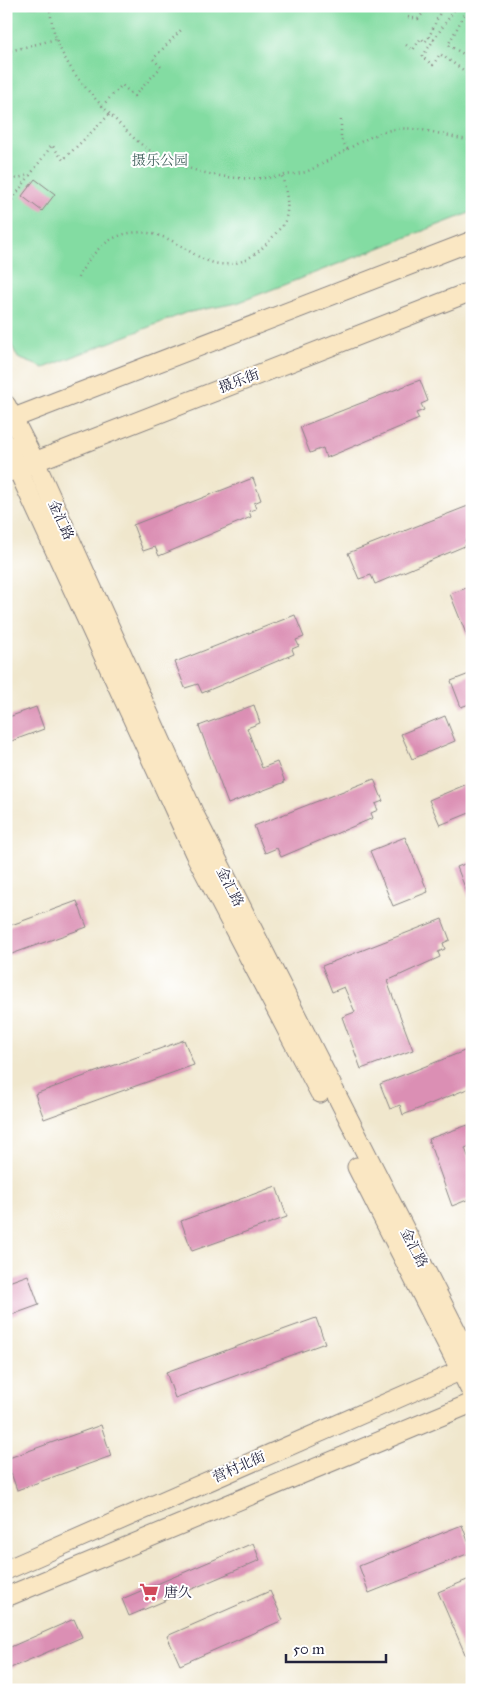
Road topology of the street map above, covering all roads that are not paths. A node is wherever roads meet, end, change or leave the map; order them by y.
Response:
1 (472, 241) edge
2 (472, 290) edge
3 (9, 415) edge
4 (6, 444) edge
5 (20, 467) edge
6 (468, 1366) edge
7 (472, 1393) edge
8 (472, 1403) edge
9 (6, 1570) edge
10 (6, 1597) edge

1 - 3 street
2 - 5 street, 摄乐街
3 - 5 street, 金汇路
4 - 5 street, 金汇路
5 - 6 street, 金汇路
6 - 7 street, 金汇路
6 - 9 street, 营村北街
8 - 10 street

